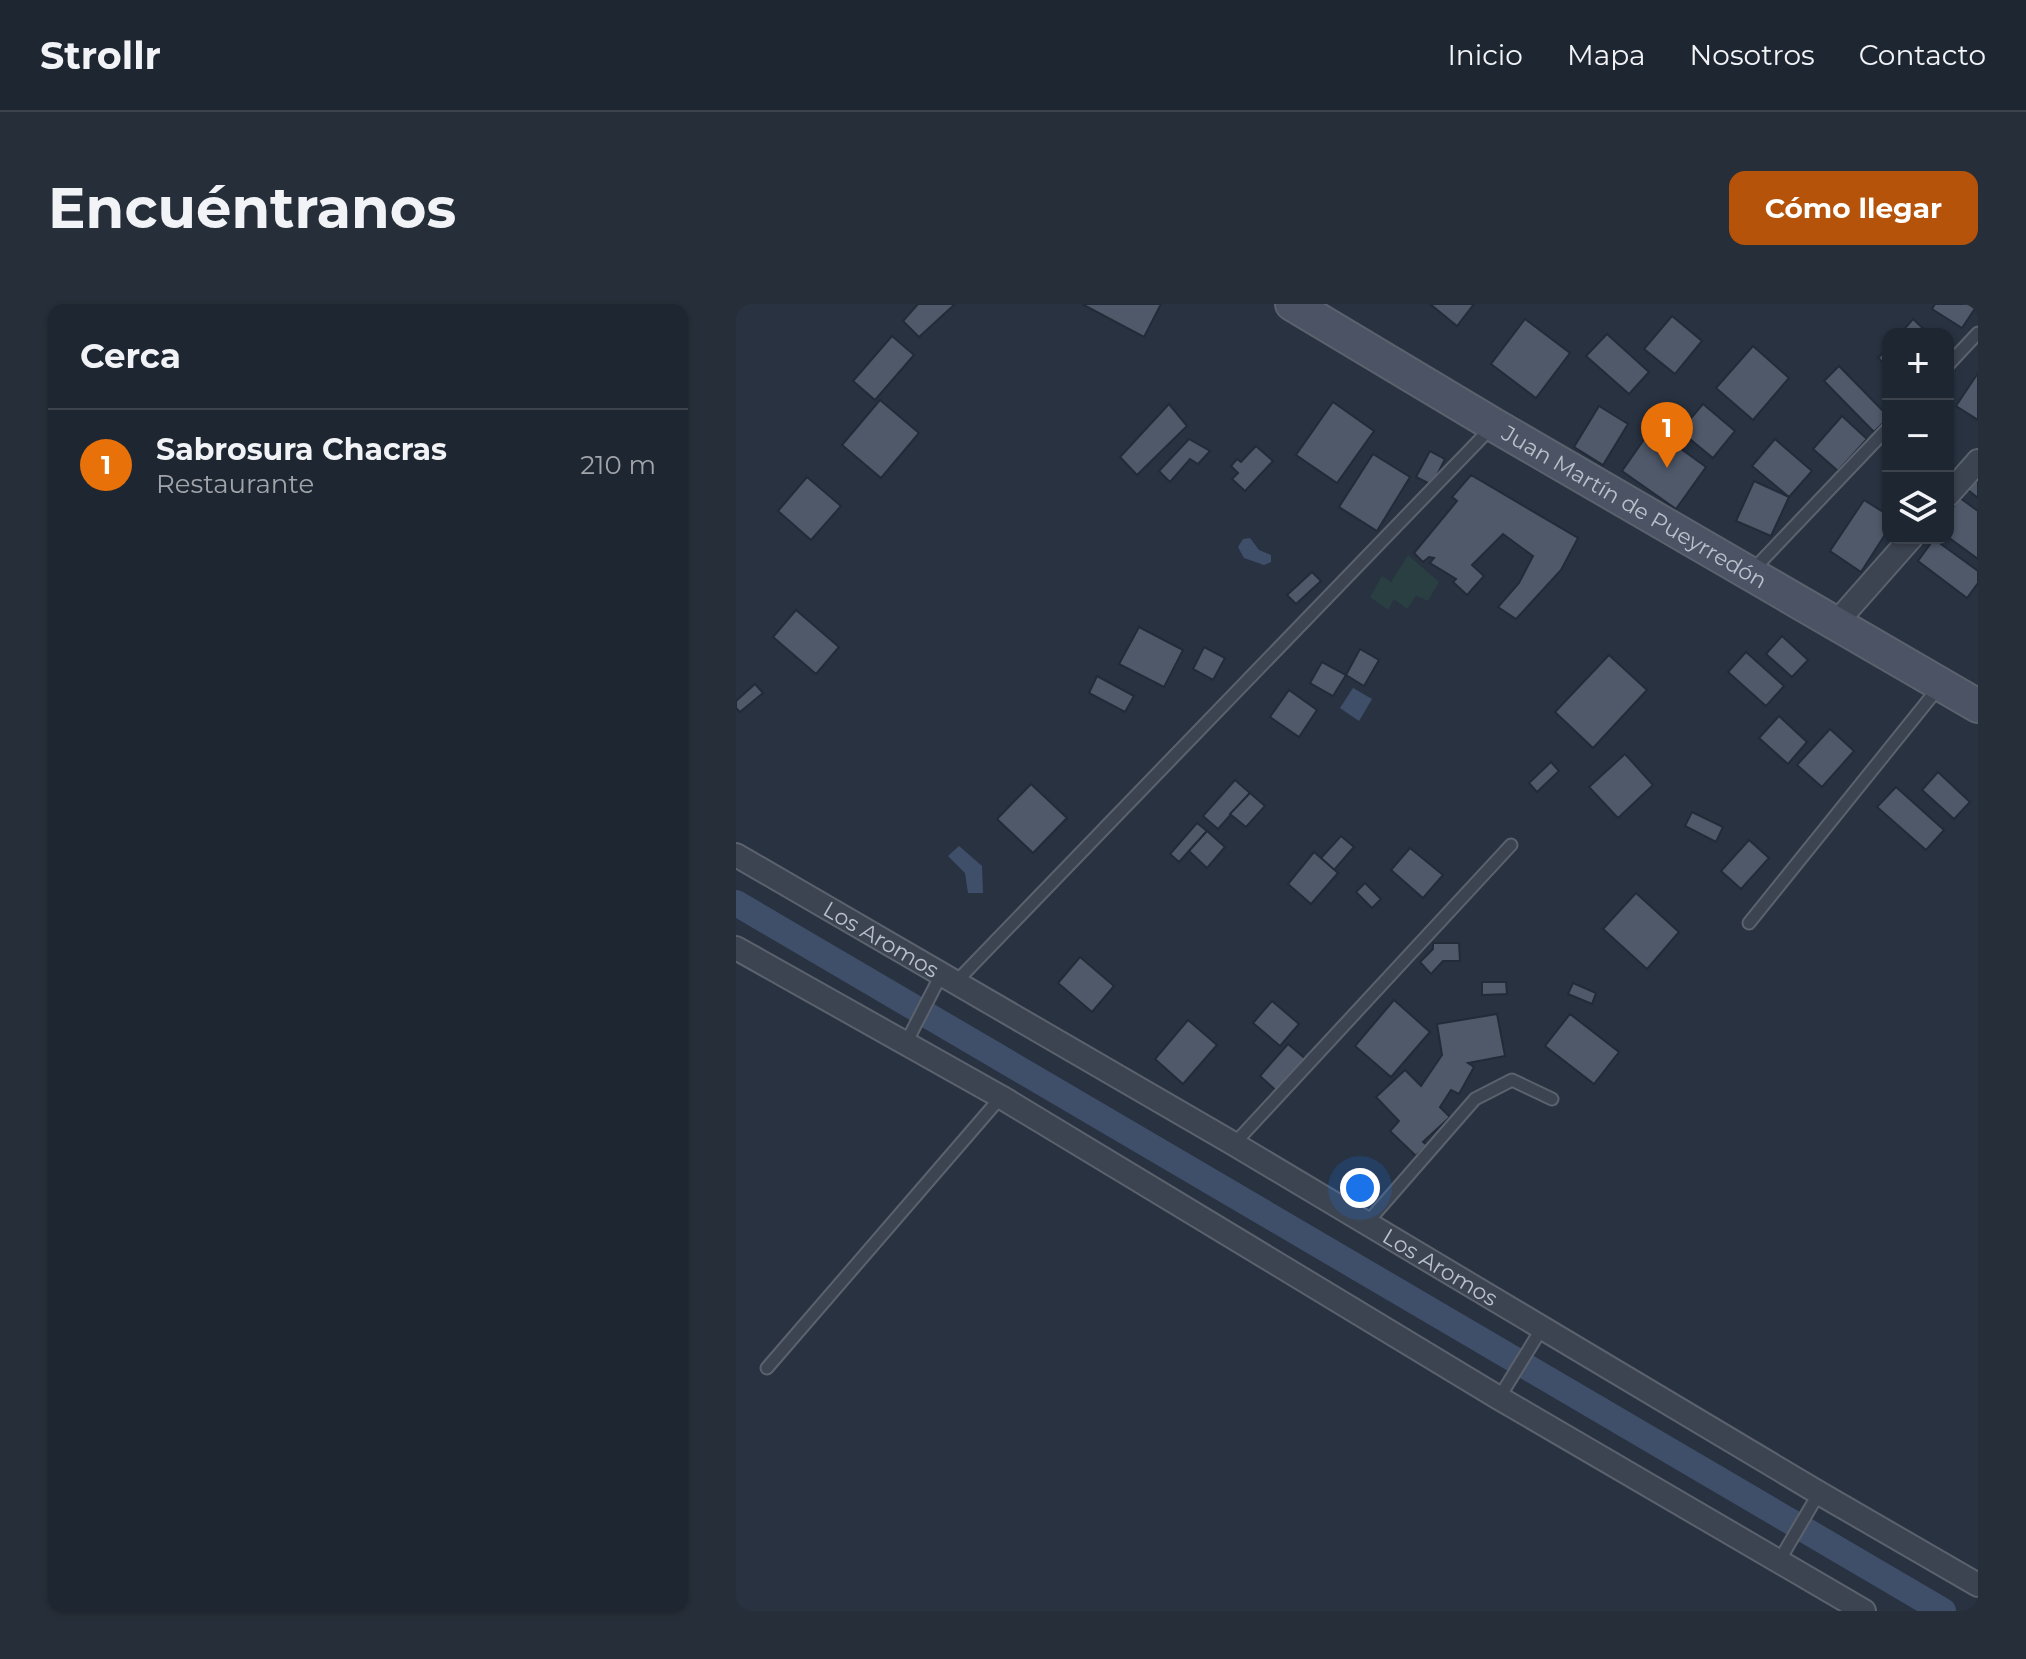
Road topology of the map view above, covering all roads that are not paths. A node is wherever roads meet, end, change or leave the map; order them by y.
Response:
1 (1292, 304) edge
2 (1978, 333) edge
3 (1954, 359) edge
4 (1494, 425) junction
5 (1882, 434) edge
6 (1978, 461) edge
7 (1954, 488) edge
8 (1906, 544) edge
9 (1749, 574) junction
10 (1836, 623) junction
11 (1941, 684) junction
12 (1978, 706) edge
13 (1511, 845) dead end
14 (736, 855) edge
15 (1749, 923) dead end
16 (736, 948) edge
17 (948, 979) junction
18 (906, 1043) junction
19 (1001, 1097) junction
20 (1552, 1099) dead end
21 (1234, 1144) junction
22 (1366, 1224) junction
23 (1542, 1328) junction
24 (767, 1368) dead end
25 (1499, 1398) junction
26 (1819, 1493) junction
27 (1779, 1561) junction
28 (1978, 1585) edge
29 (1864, 1611) edge

1 - 4 main road, Juan Martín de Pueyrredón
2 - 3 lane
4 - 9 main road, Juan Martín de Pueyrredón
4 - 17 lane
5 - 9 lane
6 - 7 street
8 - 10 street
9 - 10 main road, Juan Martín de Pueyrredón
10 - 11 main road, Juan Martín de Pueyrredón
11 - 12 main road, Juan Martín de Pueyrredón
11 - 15 lane
13 - 21 lane
14 - 17 street, Los Aromos
16 - 18 street
17 - 18 lane
17 - 21 street, Los Aromos
18 - 19 street
19 - 24 lane
19 - 25 street
20 - 22 lane
21 - 22 street, Los Aromos
22 - 23 street, Los Aromos
23 - 25 lane
23 - 26 street, Los Aromos
25 - 27 street
26 - 27 lane
26 - 28 street, Los Aromos
27 - 29 street

